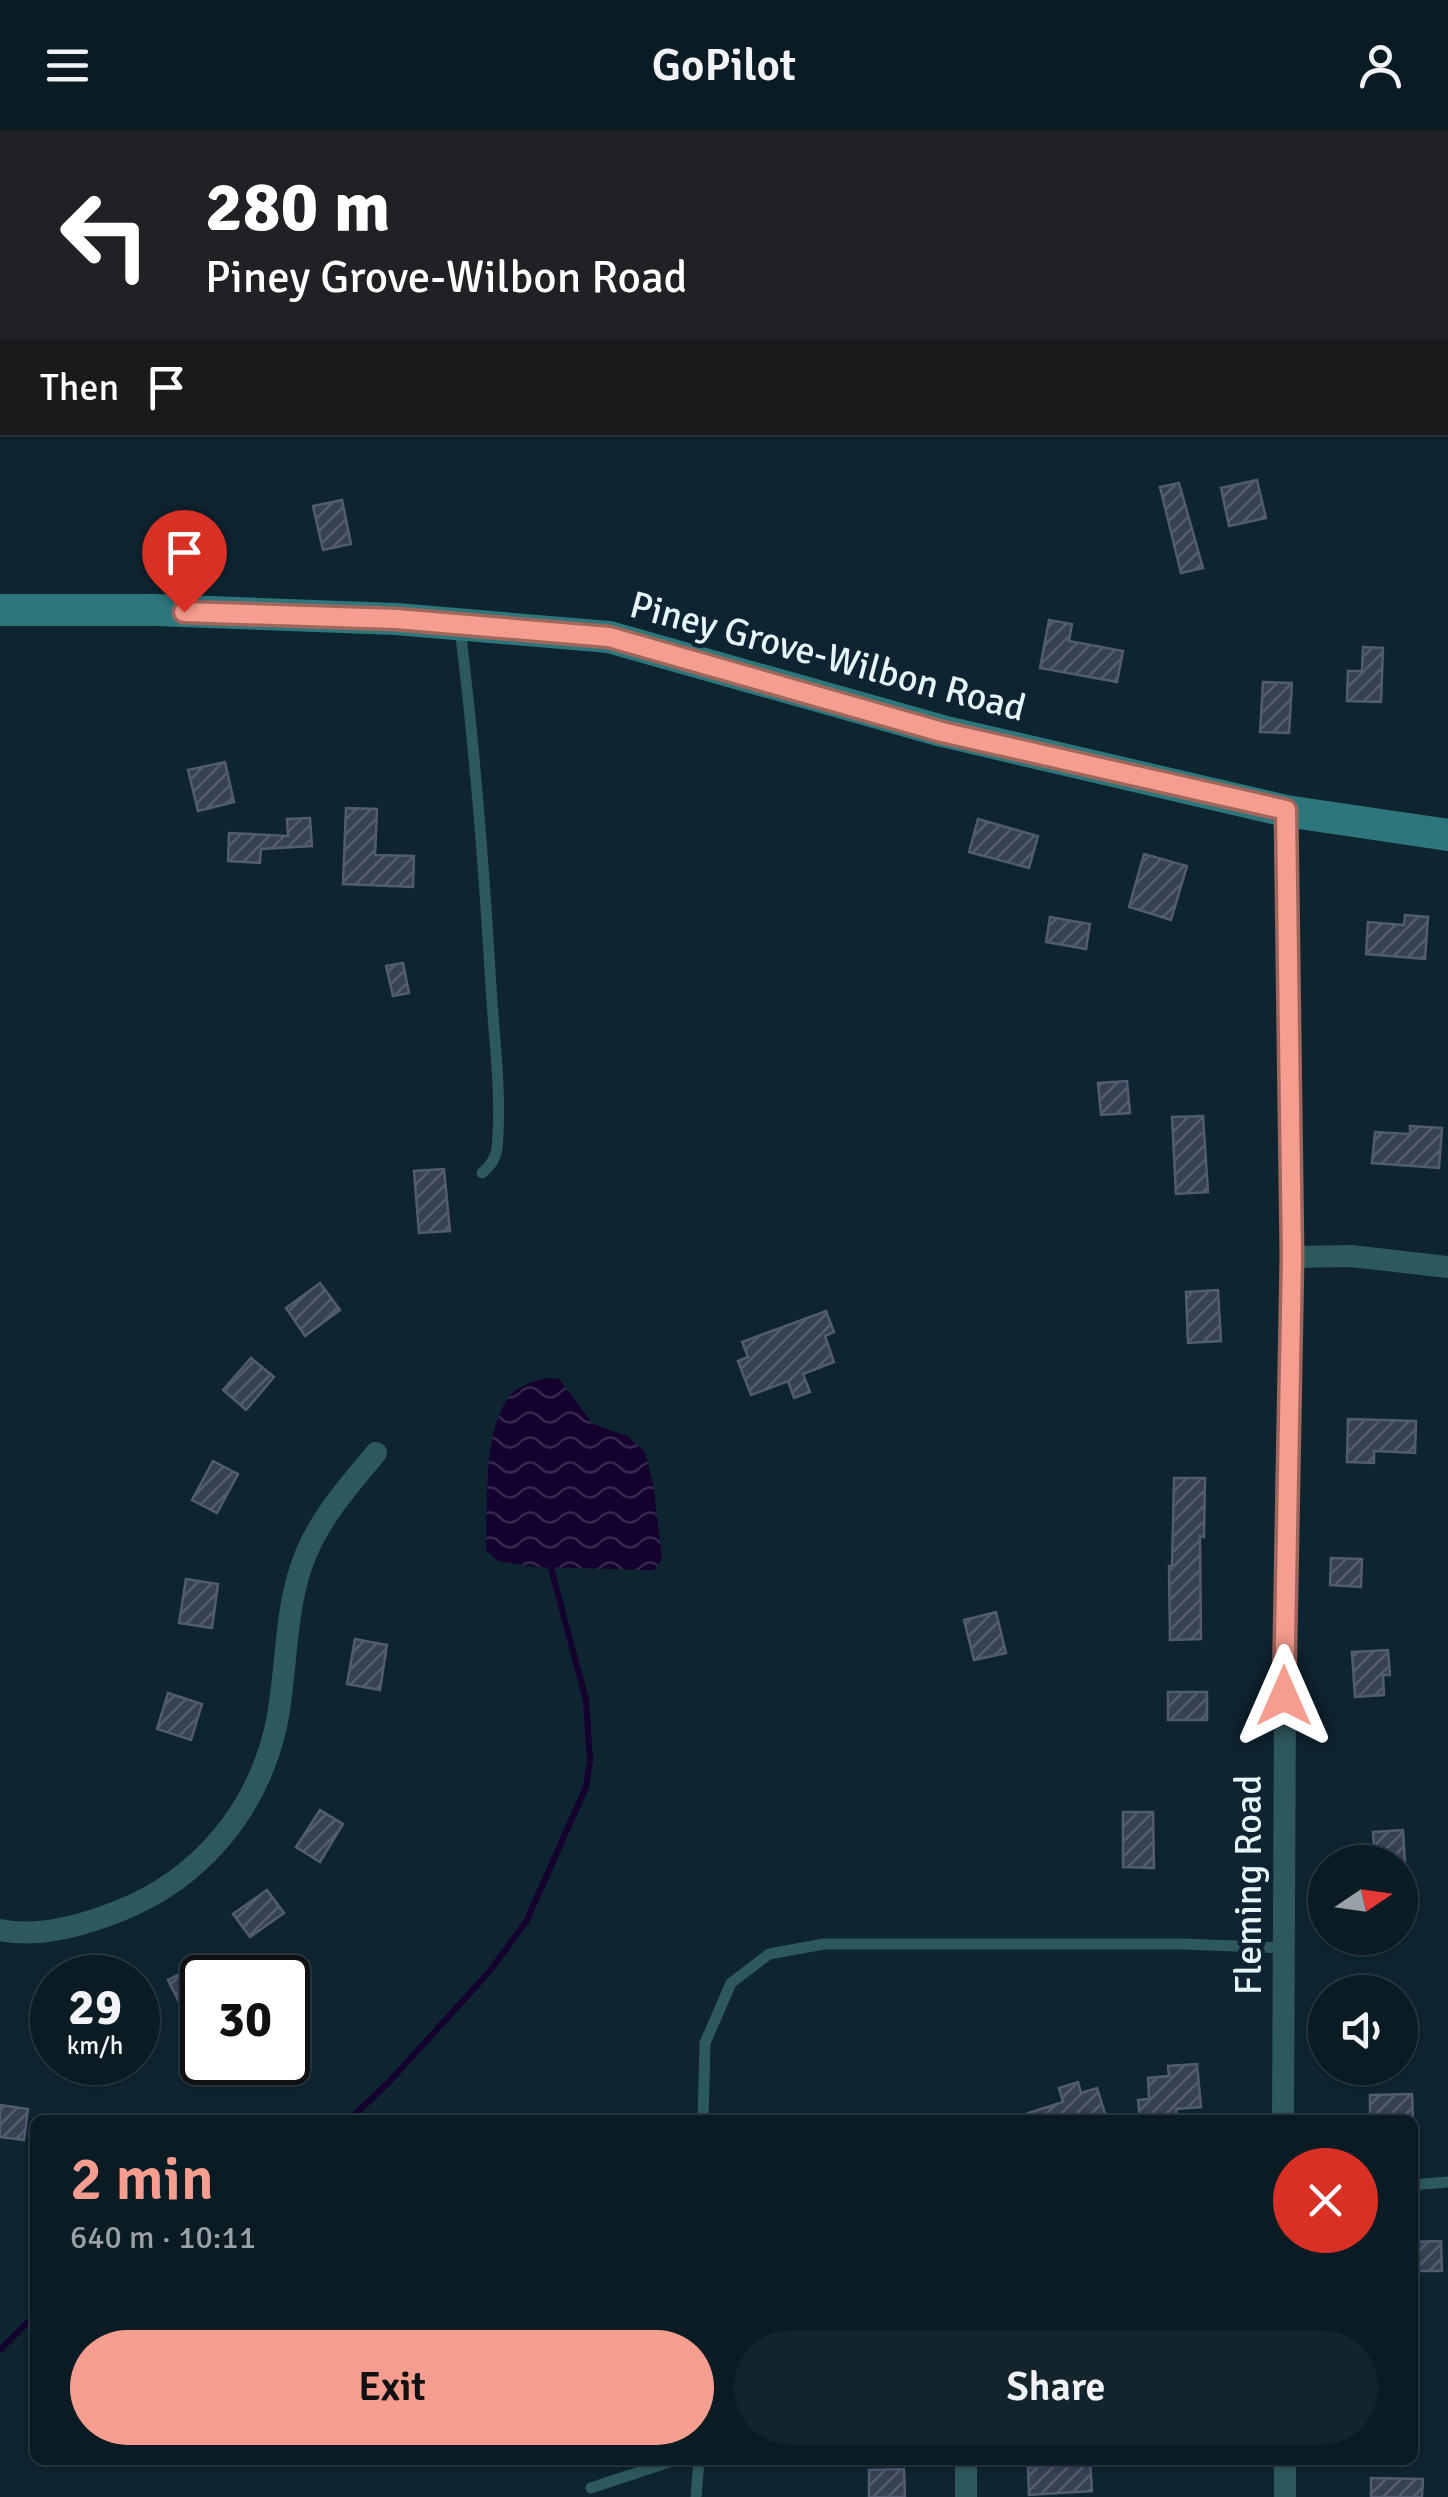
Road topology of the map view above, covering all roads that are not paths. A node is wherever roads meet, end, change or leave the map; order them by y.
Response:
1 (0, 610) edge
2 (459, 624) junction
3 (1286, 810) junction
4 (1448, 834) edge
5 (482, 1172) dead end
6 (1292, 1257) junction
7 (1448, 1267) edge
8 (376, 1453) dead end
9 (0, 1930) edge
10 (1283, 1948) junction
11 (703, 2115) edge
12 (1284, 2115) edge
13 (1448, 2182) edge
14 (1418, 2184) edge
15 (659, 2465) edge
16 (698, 2465) edge
17 (966, 2465) edge
18 (1284, 2465) edge
19 (591, 2488) dead end
20 (696, 2497) edge
21 (966, 2497) edge
22 (1285, 2497) edge

1 - 2 street, Piney Grove-Wilbon Road
2 - 3 street, Piney Grove-Wilbon Road
2 - 5 lane
3 - 4 street, Piney Grove-Wilbon Road
3 - 6 street, Fleming Road
6 - 7 street
6 - 10 street, Fleming Road
8 - 9 street
10 - 11 lane
10 - 12 street, Fleming Road
13 - 14 lane
15 - 19 lane
16 - 20 lane
17 - 21 street
18 - 22 street

